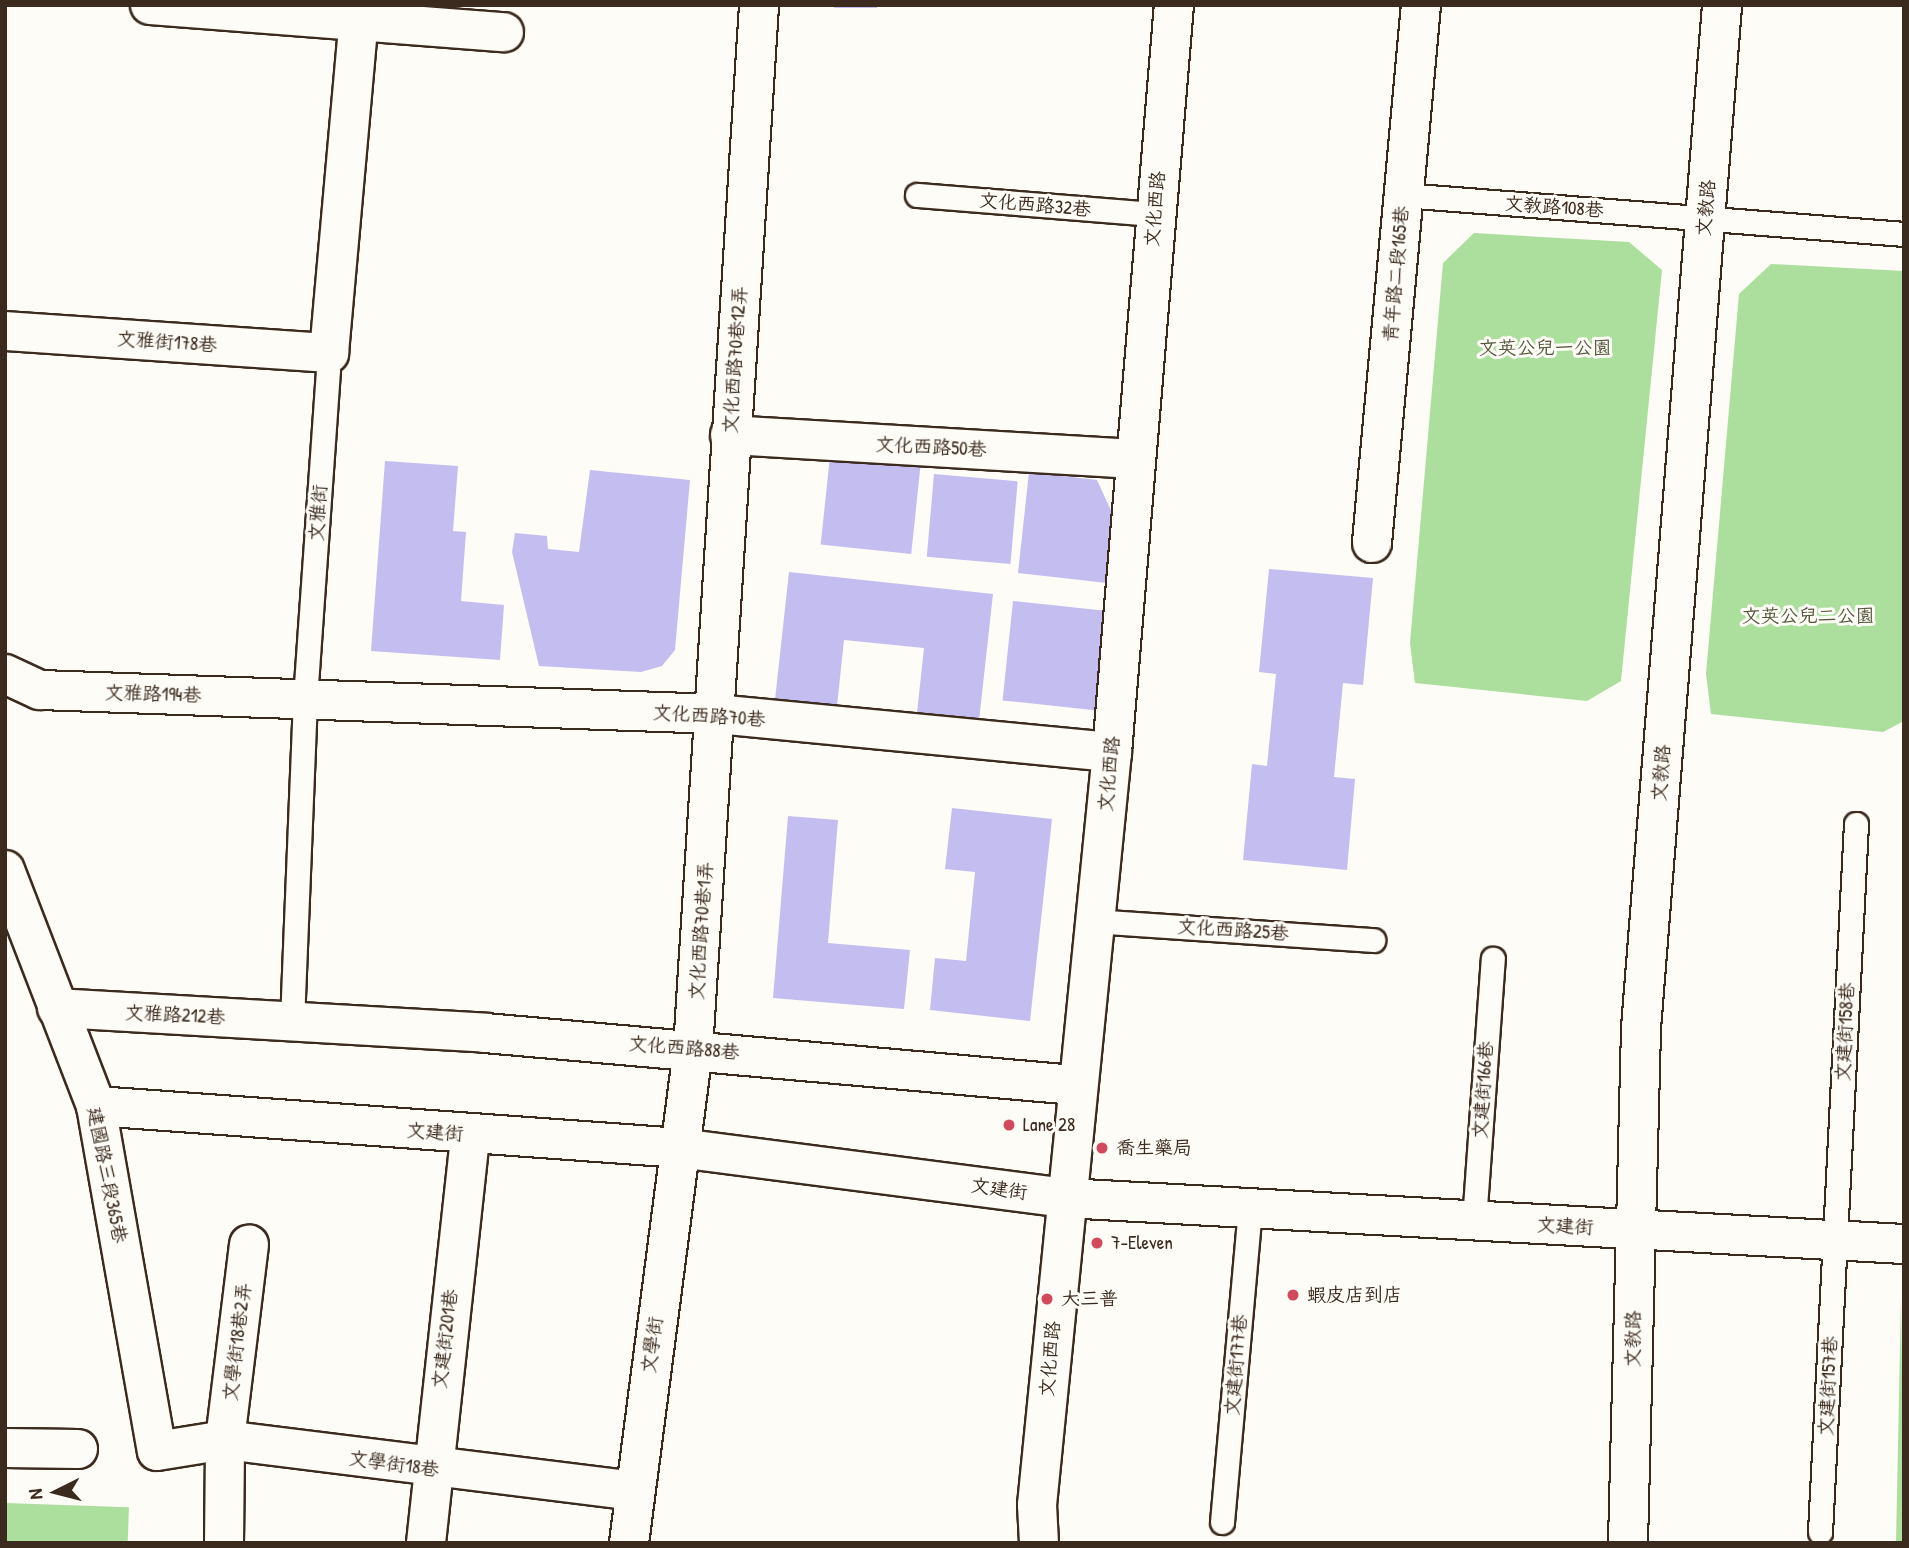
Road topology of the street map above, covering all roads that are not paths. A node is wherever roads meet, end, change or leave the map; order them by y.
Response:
1 (150, 5) edge
2 (759, 5) edge
3 (1174, 5) edge
4 (1421, 5) edge
5 (1722, 5) edge
6 (359, 13) edge
7 (504, 32) dead end
8 (917, 195) dead end
9 (1404, 195) junction
10 (1154, 214) junction
11 (1705, 219) junction
12 (1904, 234) edge
13 (5, 331) edge
14 (329, 354) junction
15 (730, 435) junction
16 (1132, 459) junction
17 (1372, 542) dead end
18 (5, 674) edge
19 (305, 699) junction
20 (716, 714) junction
21 (1112, 752) junction
22 (1856, 824) dead end
23 (5, 870) edge
24 (1093, 921) junction
25 (1373, 940) dead end
26 (1493, 959) dead end
27 (57, 1008) junction
28 (292, 1022) junction
29 (693, 1049) junction
30 (1075, 1085) junction
31 (96, 1107) junction
32 (470, 1135) junction
33 (680, 1148) junction
34 (1065, 1198) junction
35 (1250, 1208) junction
36 (1474, 1221) junction
37 (1636, 1229) junction
38 (1835, 1241) junction
39 (249, 1244) dead end
40 (1904, 1244) edge
41 (225, 1440) junction
42 (5, 1448) edge
43 (78, 1449) dead end
44 (157, 1451) joint
45 (429, 1470) junction
46 (632, 1491) junction
47 (1222, 1522) dead end
48 (1820, 1532) dead end
49 (224, 1543) edge
50 (426, 1543) edge
51 (629, 1543) edge
52 (1039, 1543) edge
53 (1628, 1543) edge

1 - 6 street
2 - 15 street, 文化西路70巷12弄
3 - 10 street, 文化西路
4 - 9 street, 青年路二段165巷
5 - 11 street, 文教路
6 - 7 street
6 - 14 street, 文雅街
8 - 10 lane, 文化西路32巷
9 - 11 lane, 文教路108巷
9 - 17 street, 青年路二段165巷
10 - 16 street, 文化西路
11 - 12 lane, 文教路108巷
11 - 37 street, 文教路
13 - 14 street, 文雅街178巷
14 - 19 lane, 文雅街
15 - 16 street, 文化西路50巷
15 - 20 street, 文化西路70巷12弄
16 - 21 street, 文化西路
18 - 19 street, 文雅路194巷
19 - 20 street, 文化西路70巷
19 - 28 lane, 文雅街
20 - 21 street, 文化西路70巷
20 - 29 street, 文化西路70巷1弄
21 - 24 street, 文化西路
22 - 38 lane, 文建街158巷
23 - 27 street, 建國路三段365巷
24 - 25 lane, 文化西路25巷
24 - 30 street, 文化西路
26 - 36 lane, 文建街166巷
27 - 28 street, 文雅路212巷
27 - 31 street, 建國路三段365巷
28 - 29 street, 文化西路88巷
29 - 30 street, 文化西路88巷
29 - 33 street, 文化西路70巷1弄
30 - 34 street, 文化西路
31 - 32 street, 文建街
31 - 44 street, 建國路三段365巷
32 - 33 street, 文建街
32 - 45 street, 文建街201巷
33 - 34 street, 文建街
33 - 46 street, 文學街
34 - 35 street, 文建街
34 - 52 street, 文化西路
35 - 36 street, 文建街
35 - 47 lane, 文建街177巷
36 - 37 street, 文建街
37 - 38 street, 文建街
37 - 53 street, 文教路
38 - 40 street, 文建街
38 - 48 lane, 文建街157巷
39 - 41 street, 文學街18巷2弄
41 - 44 street, 文學街18巷
41 - 45 street, 文學街18巷
41 - 49 street, 文學街18巷2弄
42 - 43 street
45 - 46 street, 文學街18巷
45 - 50 street, 文建街201巷
46 - 51 street, 文學街

